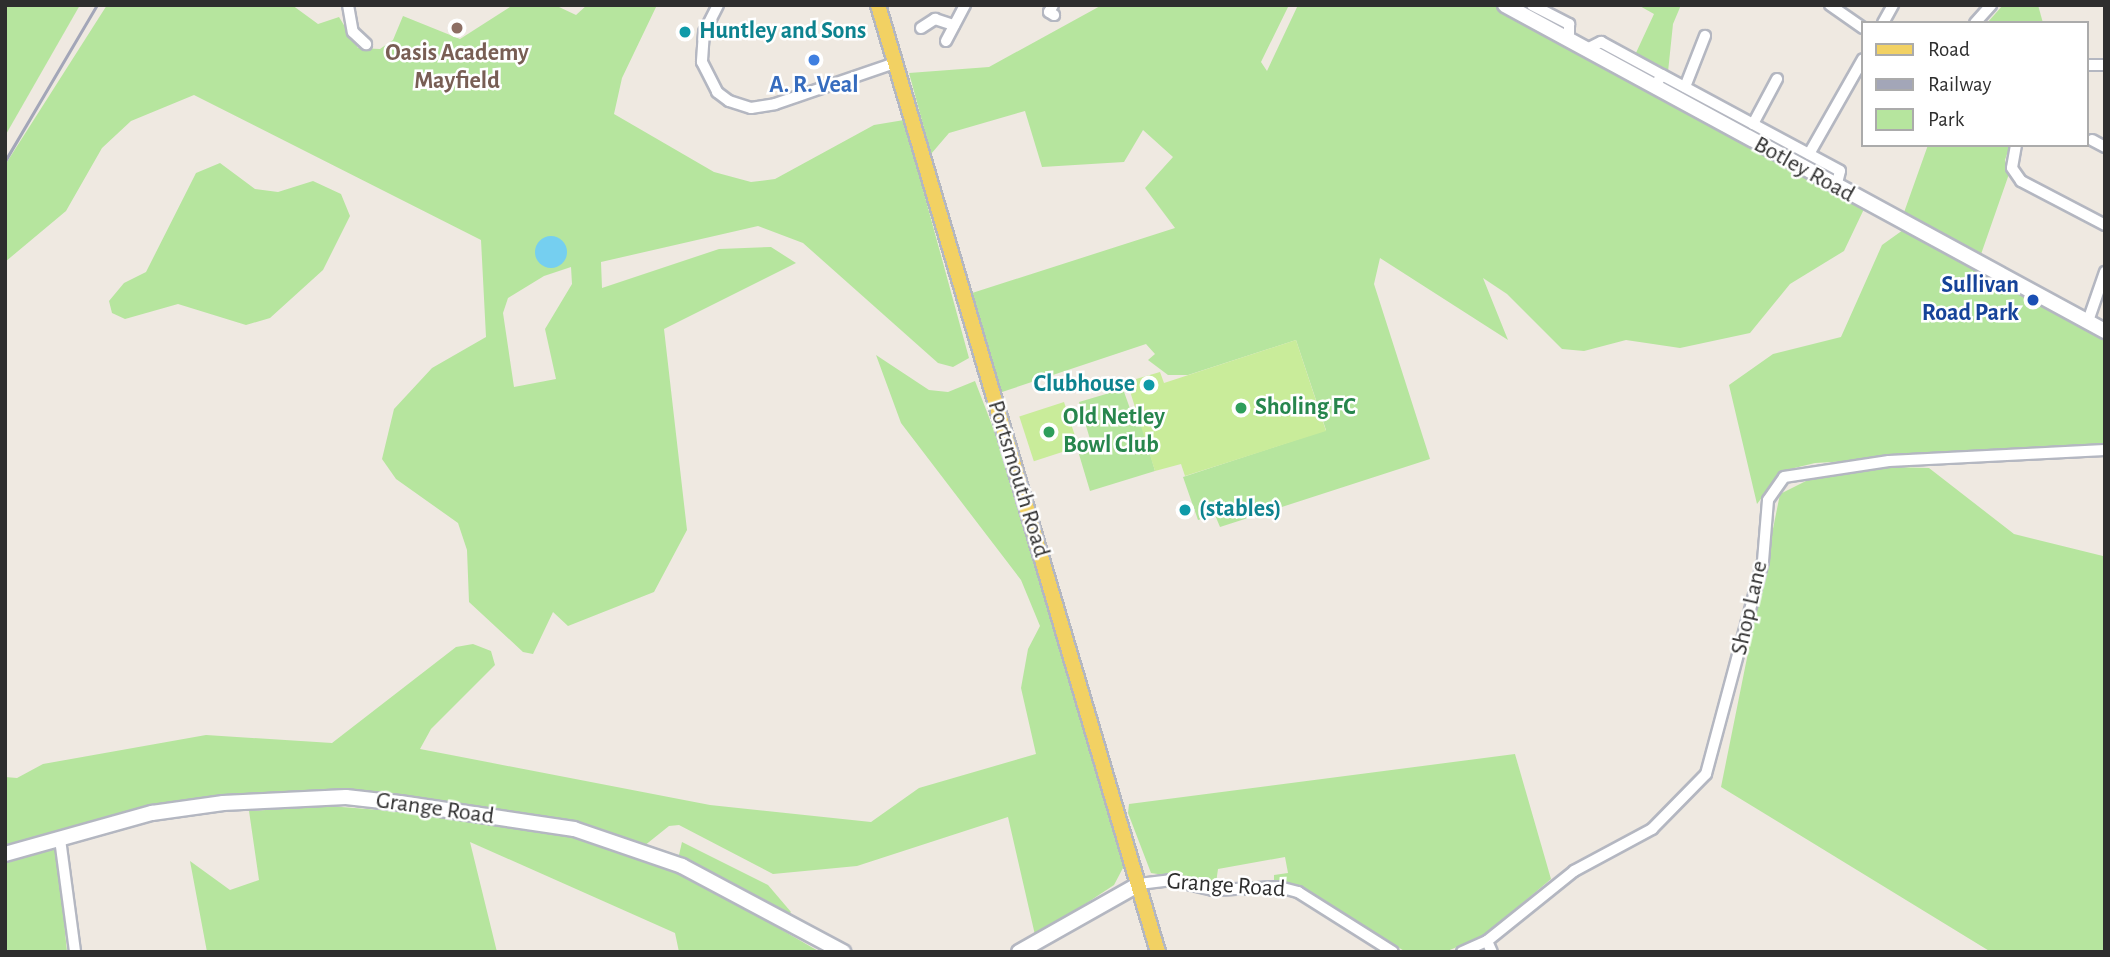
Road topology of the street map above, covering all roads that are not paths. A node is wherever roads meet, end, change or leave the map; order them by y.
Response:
1 (348, 5) edge
2 (718, 5) edge
3 (878, 5) edge
4 (965, 5) edge
5 (1505, 5) edge
6 (1830, 5) edge
7 (1893, 5) edge
8 (1991, 5) edge
9 (1526, 8) edge
10 (1884, 21) edge
11 (1977, 21) edge
12 (954, 25) junction
13 (1862, 26) edge
14 (921, 28) dead end
15 (1705, 36) dead end
16 (946, 41) dead end
17 (366, 44) dead end
18 (1862, 61) edge
19 (895, 63) junction
20 (1777, 79) dead end
21 (1658, 81) junction
22 (1685, 87) junction
23 (1753, 124) junction
24 (2092, 140) dead end
25 (1779, 147) junction
26 (2016, 147) edge
27 (2105, 147) edge
28 (1809, 154) junction
29 (1836, 187) junction
30 (2105, 225) edge
31 (2105, 272) edge
32 (2088, 321) junction
33 (2105, 331) edge
34 (2105, 450) edge
35 (60, 839) junction
36 (5, 854) edge
37 (1139, 884) junction
38 (1487, 941) junction
39 (75, 952) edge
40 (843, 952) edge
41 (1019, 952) edge
42 (1158, 952) edge
43 (1393, 952) edge
44 (1462, 952) edge
45 (1492, 952) edge

1 - 17 street
2 - 19 street
3 - 19 main road, Portsmouth Road
4 - 12 street
5 - 9 street, Botley Road
6 - 13 street
7 - 10 street
8 - 11 street
9 - 21 street, Botley Road
12 - 14 street
12 - 16 street
15 - 22 street
18 - 28 street
19 - 37 main road, Portsmouth Road
20 - 23 street
21 - 22 street
21 - 25 street, Botley Road
22 - 23 street
23 - 25 street
24 - 27 street
25 - 28 street
25 - 29 street, Botley Road
26 - 30 street
28 - 29 street
29 - 32 street, Botley Road
31 - 32 street
32 - 33 street, Botley Road
34 - 38 street, Shop Lane
35 - 36 street, Grange Road
35 - 39 street
35 - 40 street, Grange Road
37 - 41 street, Grange Road
37 - 42 main road, Portsmouth Road
37 - 43 street, Grange Road
38 - 44 street
38 - 45 street

